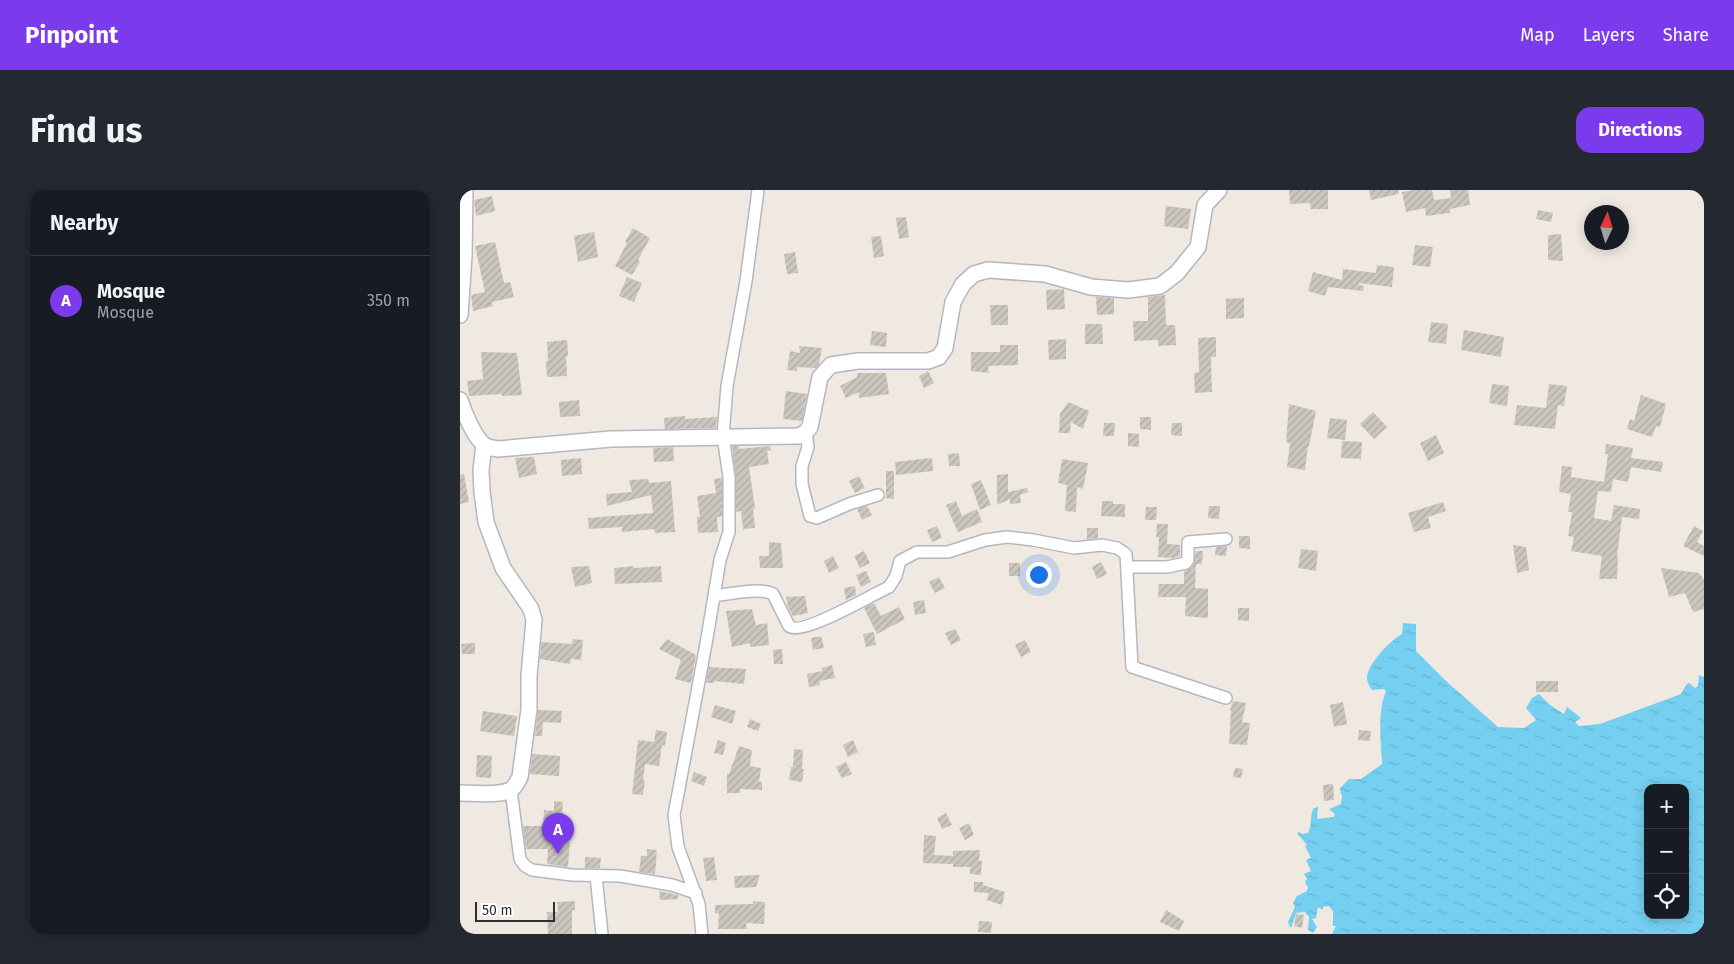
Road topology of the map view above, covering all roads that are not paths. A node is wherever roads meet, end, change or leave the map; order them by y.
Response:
1 (465, 190) edge
2 (758, 190) edge
3 (1219, 190) edge
4 (460, 315) edge
5 (462, 410) edge
6 (806, 432) junction
7 (723, 436) junction
8 (484, 446) junction
9 (878, 495) dead end
10 (1226, 539) dead end
11 (1127, 567) junction
12 (714, 596) junction
13 (1226, 698) dead end
14 (511, 790) junction
15 (460, 793) edge
16 (596, 876) junction
17 (696, 893) junction
18 (602, 934) edge
19 (702, 934) edge

1 - 4 street
2 - 7 street
3 - 6 street
5 - 8 street
6 - 7 street
6 - 9 street
7 - 8 street
7 - 12 street
8 - 14 street
10 - 11 street
11 - 12 street
11 - 13 street
12 - 17 street
14 - 15 street
14 - 16 street
16 - 17 street
16 - 18 street
17 - 19 street

